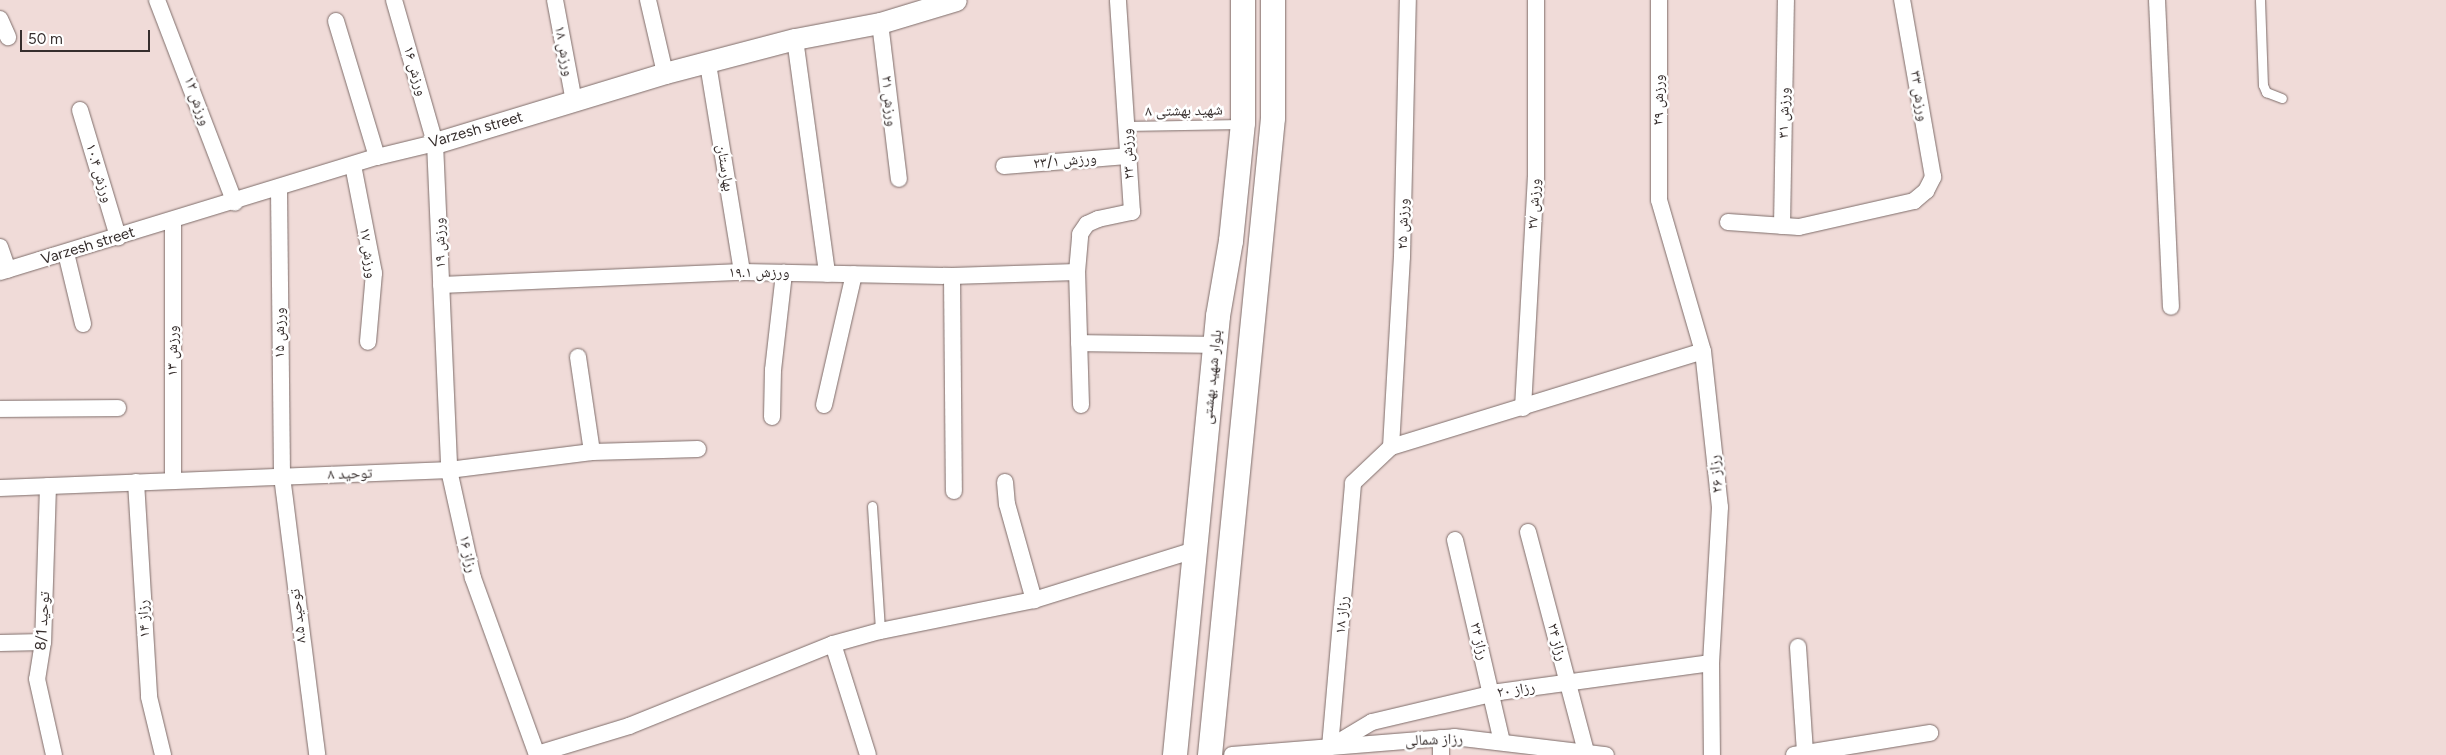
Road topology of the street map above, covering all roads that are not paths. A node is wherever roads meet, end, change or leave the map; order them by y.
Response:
1 (157, 0) edge
2 (394, 0) edge
3 (555, 0) edge
4 (648, 0) edge
5 (956, 0) edge
6 (1118, 0) edge
7 (1242, 0) edge
8 (1273, 0) edge
9 (1408, 0) edge
10 (1536, 0) edge
11 (1659, 0) edge
12 (1786, 0) edge
13 (1902, 0) edge
14 (2158, 0) edge
15 (2260, 0) edge
16 (0, 19) edge
17 (336, 21) dead end
18 (880, 23) junction
19 (8, 37) dead end
20 (795, 39) junction
21 (708, 64) junction
22 (665, 73) junction
23 (2282, 98) dead end
24 (574, 102) junction
25 (80, 110) dead end
26 (1243, 124) junction
27 (1126, 126) junction
28 (435, 143) junction
29 (1127, 156) junction
30 (377, 157) junction
31 (353, 165) junction
32 (1004, 166) dead end
33 (899, 179) dead end
34 (280, 189) junction
35 (1659, 200) joint
36 (235, 203) junction
37 (173, 221) junction
38 (1728, 222) dead end
39 (1782, 226) junction
40 (118, 237) junction
41 (0, 247) edge
42 (66, 253) junction
43 (4, 271) edge
44 (742, 272) junction
45 (1077, 272) junction
46 (784, 273) junction
47 (827, 274) junction
48 (854, 274) junction
49 (952, 276) junction
50 (442, 285) junction
51 (2171, 306) dead end
52 (82, 324) dead end
53 (368, 342) dead end
54 (444, 343) joint
55 (1079, 343) junction
56 (1215, 345) junction
57 (1703, 350) junction
58 (578, 357) dead end
59 (824, 405) dead end
60 (1081, 405) dead end
61 (118, 408) dead end
62 (1523, 408) junction
63 (0, 409) edge
64 (772, 417) dead end
65 (1391, 447) junction
66 (698, 449) dead end
67 (592, 452) junction
68 (449, 470) junction
69 (282, 476) junction
70 (173, 481) junction
71 (136, 482) junction
72 (1005, 482) dead end
73 (48, 486) junction
74 (0, 488) edge
75 (954, 491) dead end
76 (872, 506) dead end
77 (1528, 532) dead end
78 (1455, 540) dead end
79 (1194, 550) junction
80 (1190, 597) junction
81 (1034, 600) junction
82 (1224, 601) junction
83 (880, 631) junction
84 (43, 642) junction
85 (0, 643) edge
86 (833, 644) junction
87 (1798, 647) dead end
88 (1711, 664) junction
89 (1568, 683) junction
90 (1491, 694) junction
91 (1930, 733) dead end
92 (1441, 738) junction
93 (1502, 742) junction
94 (1330, 747) junction
95 (1293, 752) edge
96 (1586, 752) junction
97 (1570, 753) edge
98 (1799, 754) edge
99 (54, 755) edge
100 (163, 755) edge
101 (317, 755) edge
102 (537, 755) edge
103 (868, 755) edge
104 (1175, 755) edge
105 (1210, 755) edge
106 (1232, 755) edge
107 (1441, 755) edge
108 (1606, 755) edge
109 (1712, 755) edge

1 - 36 street, ورزش ۱۲
2 - 28 street, ورزش ۱۶
3 - 24 street, ورزش ۱۸
4 - 22 street
5 - 18 street, Varzesh street
6 - 27 street, ورزش ۲۳
7 - 26 main road, بلوار شهید بهشتی
8 - 82 main road
9 - 65 street, ورزش ۲۵
10 - 62 street, ورزش ۲۷
11 - 35 street, ورزش ۲۹
12 - 39 street, ورزش ۳۱
13 - 39 street, ورزش ۳۳
14 - 51 street
15 - 23 lane
16 - 19 street
17 - 30 street
18 - 20 street, Varzesh street
18 - 33 street, ورزش ۲۱
20 - 21 street, Varzesh street
20 - 47 street
21 - 22 street, Varzesh street
21 - 44 street, بهارستان
22 - 24 street, Varzesh street
24 - 28 street, Varzesh street
25 - 40 street, ورزش ۱۰.۴
26 - 27 lane, شهید بهشتی ۸
26 - 56 main road, بلوار شهید بهشتی
27 - 29 street, ورزش ۲۳
28 - 30 street, Varzesh street
28 - 50 street, ورزش ۱۹
29 - 32 street, ورزش ۲۳/۱
29 - 45 street, ورزش ۲۳
30 - 31 street, Varzesh street
31 - 34 street, Varzesh street
31 - 53 street, ورزش ۱۷
34 - 36 street, Varzesh street
34 - 69 street, ورزش ۱۵
35 - 57 street, رزاز ۲۶
36 - 37 street, Varzesh street
37 - 40 street, Varzesh street
37 - 70 street, ورزش ۱۳
38 - 39 street
40 - 42 street, Varzesh street
41 - 43 street
42 - 43 street, Varzesh street
42 - 52 street
44 - 46 street, ورزش ۱۹.۱
44 - 50 street, ورزش ۱۹.۱
45 - 49 street, ورزش ۱۹.۱
45 - 55 street
46 - 47 street, ورزش ۱۹.۱
46 - 64 street
47 - 48 street, ورزش ۱۹.۱
48 - 49 street, ورزش ۱۹.۱
48 - 59 street
49 - 75 street
50 - 54 street, ورزش ۱۹
54 - 68 street, رزاز ۱۶
55 - 56 street
55 - 60 street
56 - 79 main road, بلوار شهید بهشتی
57 - 62 street
57 - 88 street, رزاز ۲۶
58 - 67 street
61 - 63 street
62 - 65 street
65 - 94 street, رزاز ۱۸
66 - 67 street, توحید ۸
67 - 68 street, توحید ۸
68 - 69 street, توحید ۸
68 - 102 street, رزاز ۱۶
69 - 70 street, توحید ۸
69 - 101 street, توحید ۸.۵
70 - 71 street, توحید ۸
71 - 73 street, توحید ۸
71 - 100 street, رزاز ۱۴
72 - 81 street
73 - 74 street, توحید ۸
73 - 84 street, توحید 8/1
76 - 83 lane
77 - 89 street, رزاز ۲۴
78 - 90 street, رزاز ۲۲
79 - 80 main road, بلوار شهید بهشتی
79 - 81 street
80 - 82 main road
80 - 104 main road, بلوار شهید بهشتی
81 - 83 street
82 - 105 main road
83 - 86 street
84 - 85 street
84 - 99 street, توحید 8/1
86 - 102 street
86 - 103 street
87 - 98 street
88 - 89 street, رزاز ۲۰
88 - 109 street, رزاز ۲۶
89 - 90 street, رزاز ۲۰
89 - 96 street, رزاز ۲۴
90 - 93 street, رزاز ۲۲
90 - 94 street, رزاز ۲۰
91 - 98 street
92 - 93 street, رزاز شمالی
92 - 94 street, رزاز شمالی
92 - 107 street
93 - 97 street, رزاز شمالی
94 - 95 street, رزاز شمالی
95 - 106 street, رزاز شمالی
96 - 97 street, رزاز شمالی
96 - 108 street, رزاز شمالی

